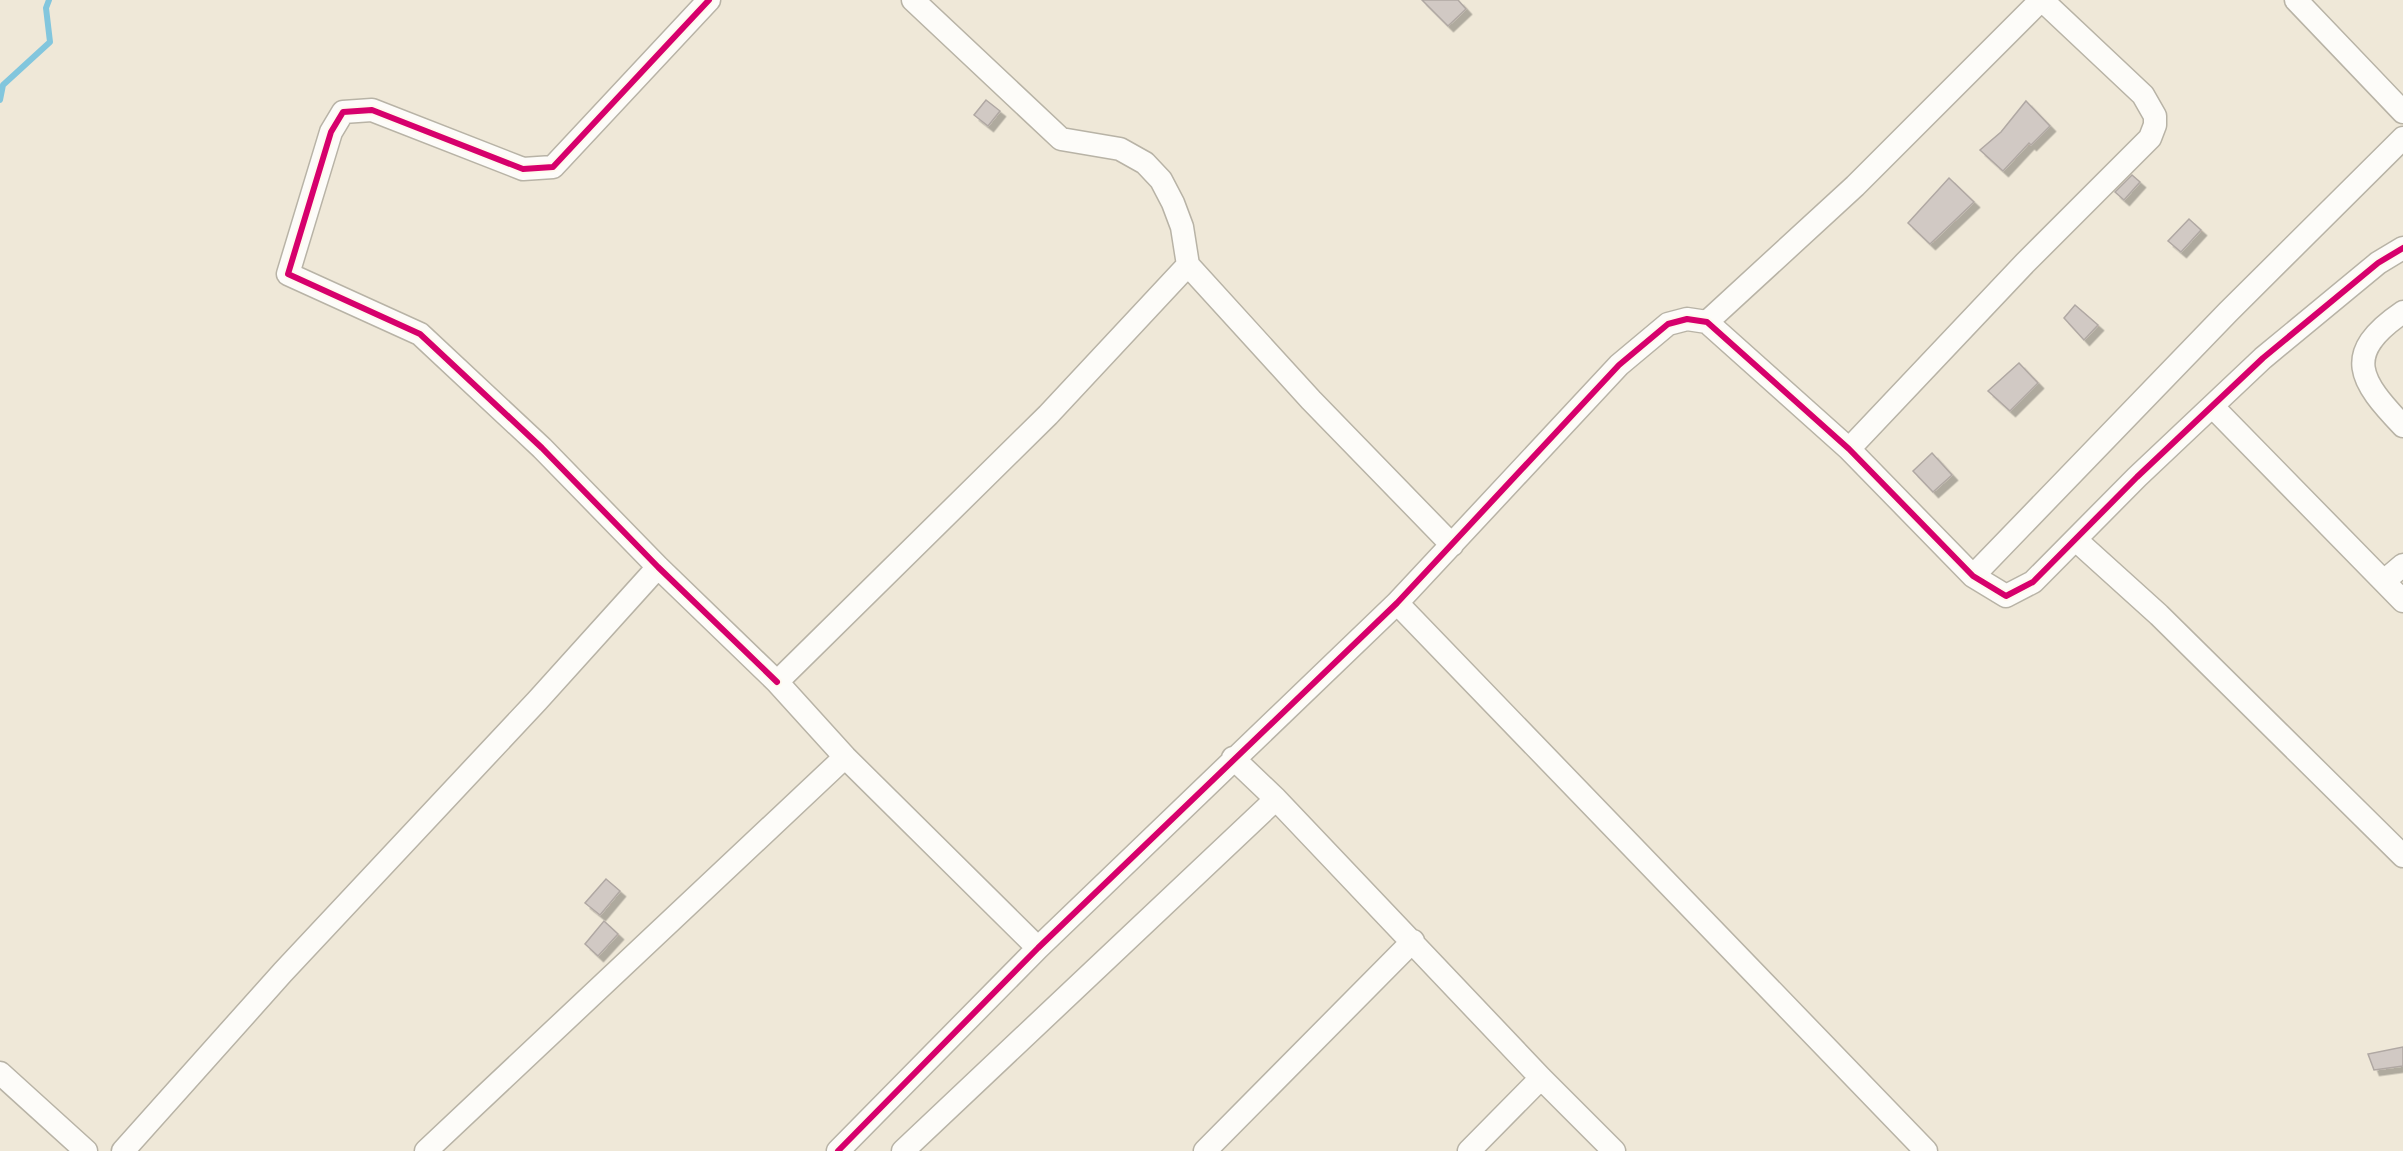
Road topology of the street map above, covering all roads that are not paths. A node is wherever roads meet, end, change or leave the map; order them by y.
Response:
1 (709, 0) edge
2 (913, 0) edge
3 (2041, 0) edge
4 (2296, 0) edge
5 (2403, 112) edge
6 (2403, 138) edge
7 (2403, 248) edge
8 (1188, 265) junction
9 (2403, 312) edge
10 (1707, 322) junction
11 (2213, 407) junction
12 (2403, 426) edge
13 (1849, 449) junction
14 (2076, 540) junction
15 (1452, 545) junction
16 (2403, 565) edge
17 (658, 567) junction
18 (1973, 576) junction
19 (2384, 581) junction
20 (2403, 601) edge
21 (1397, 603) junction
22 (777, 682) junction
23 (845, 757) junction
24 (1233, 758) junction
25 (1276, 799) junction
26 (2403, 856) edge
27 (1413, 941) junction
28 (1038, 948) junction
29 (0, 1073) edge
30 (1541, 1078) junction
31 (86, 1151) edge
32 (123, 1151) edge
33 (426, 1151) edge
34 (838, 1151) edge
35 (903, 1151) edge
36 (1204, 1151) edge
37 (1469, 1151) edge
38 (1614, 1151) edge
39 (1926, 1151) edge

1 - 17 street
2 - 8 street
3 - 10 street
3 - 13 street
4 - 5 street
6 - 18 street
7 - 11 street
8 - 15 street
8 - 22 street
9 - 12 street
10 - 13 street
10 - 15 street
11 - 14 street
11 - 19 street
13 - 18 street
14 - 18 street
14 - 26 street
15 - 21 street
16 - 19 street
17 - 22 street
17 - 32 street
19 - 20 street
21 - 24 street
21 - 39 street
22 - 23 street
23 - 28 street
23 - 33 street
24 - 25 street
24 - 28 street
25 - 27 street
25 - 35 street
27 - 30 street
27 - 36 street
28 - 34 street
29 - 31 street
30 - 37 street
30 - 38 street

